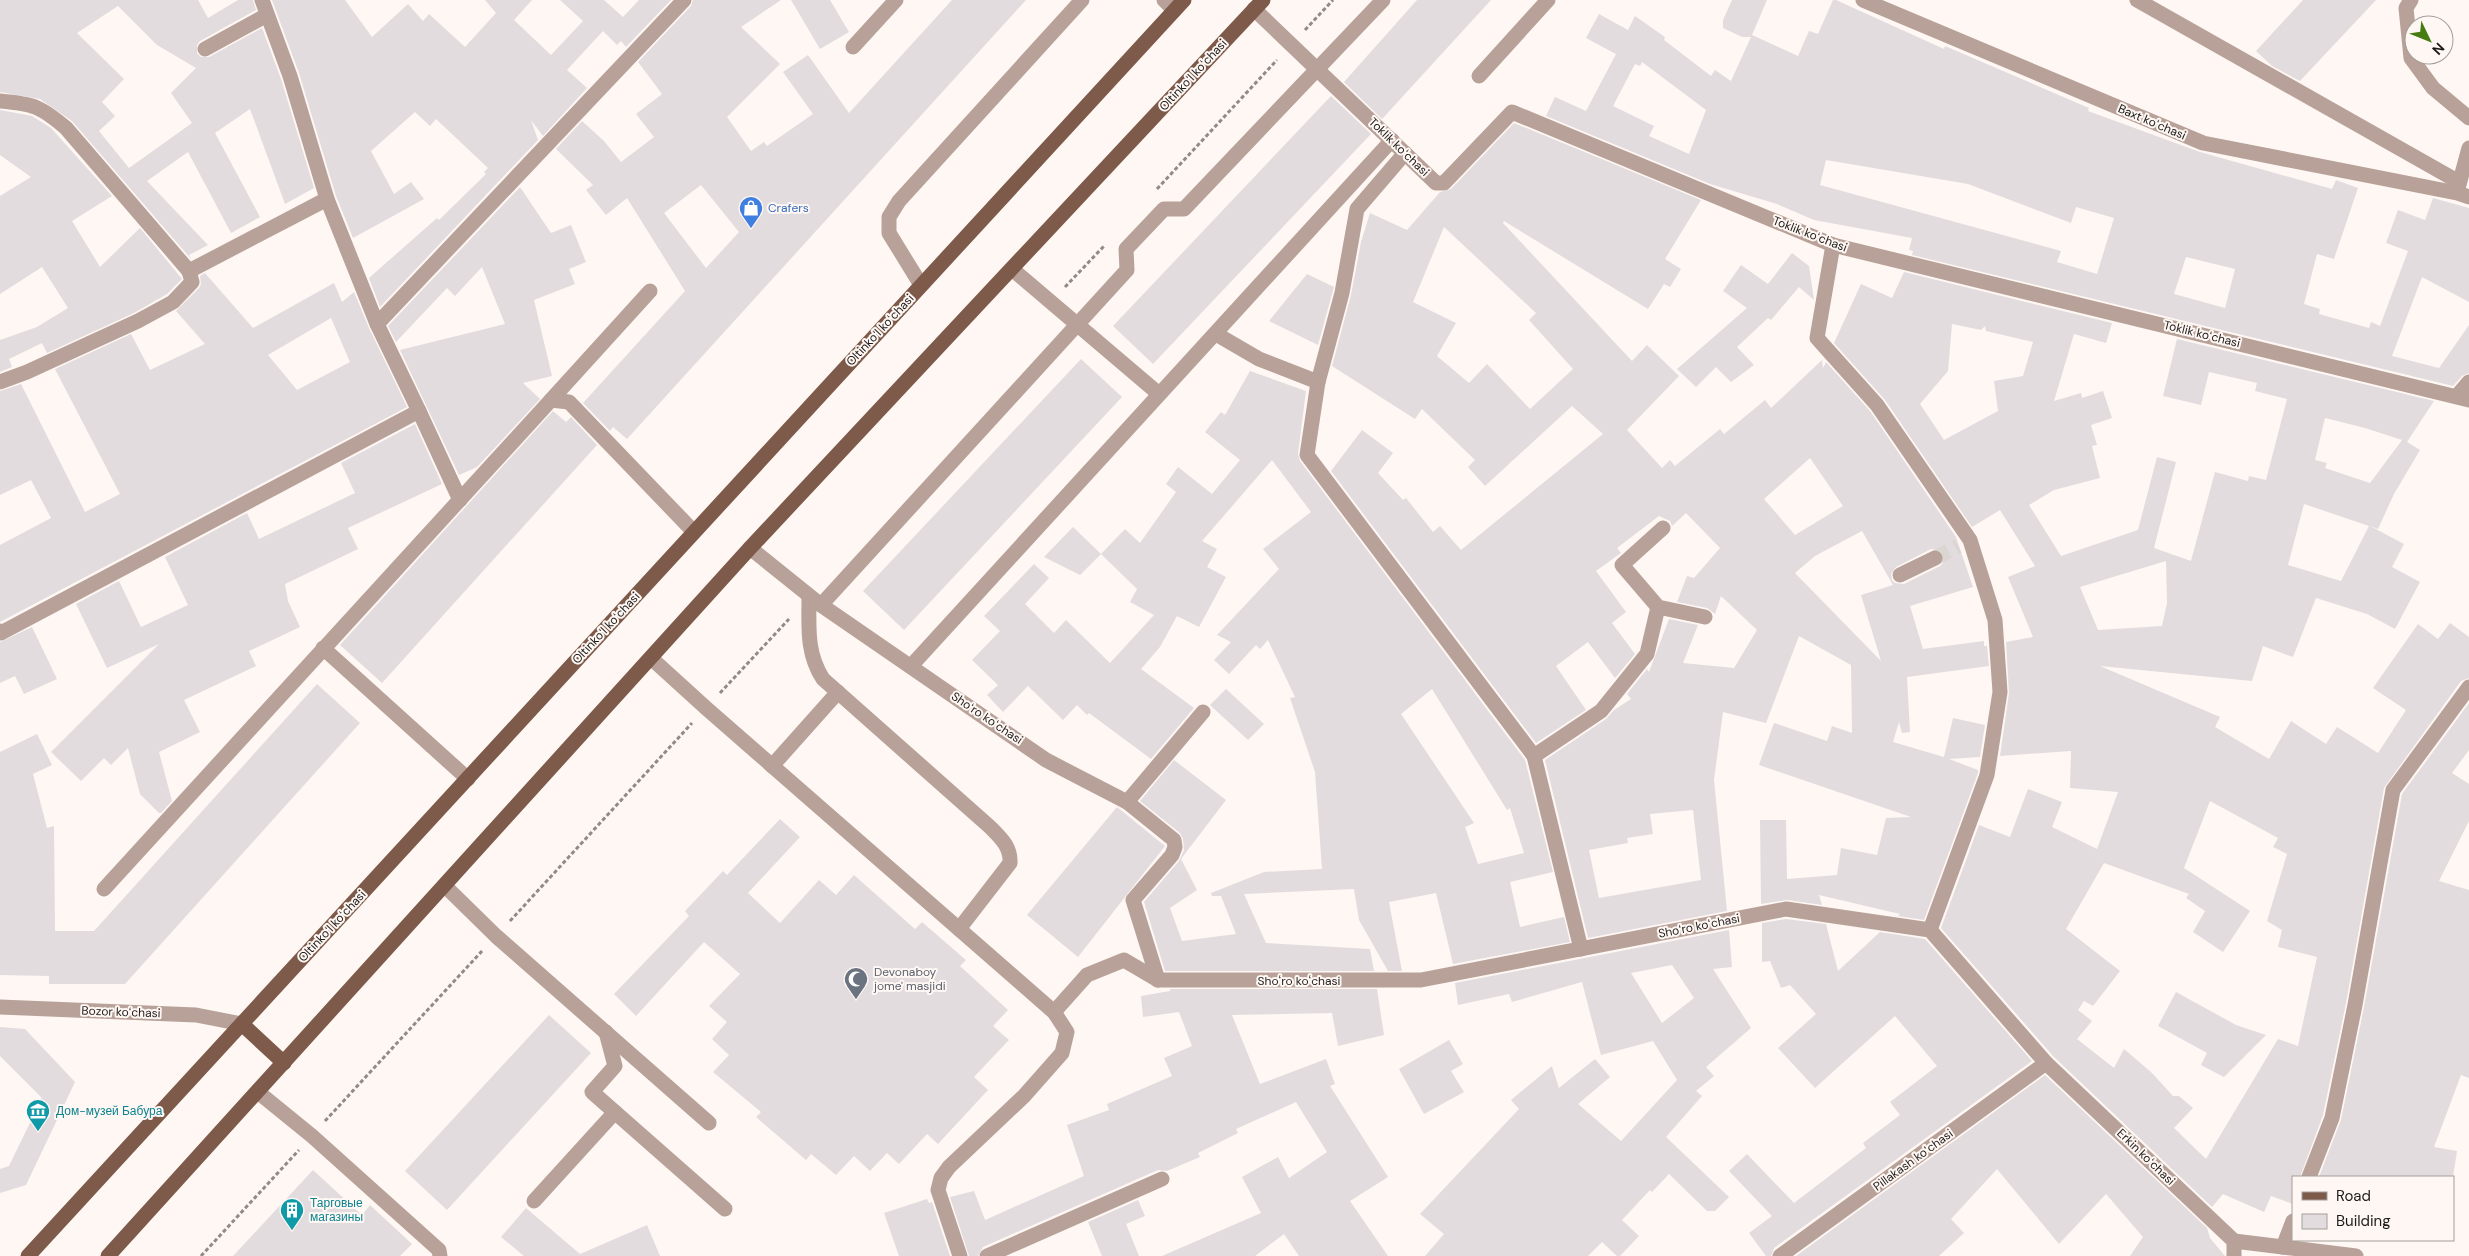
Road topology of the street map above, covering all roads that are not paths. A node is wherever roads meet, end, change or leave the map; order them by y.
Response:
1 (262, 0) edge
2 (684, 0) edge
3 (896, 0) edge
4 (1082, 0) edge
5 (1384, 0) edge
6 (1548, 0) edge
7 (1863, 0) edge
8 (2137, 0) edge
9 (2411, 0) edge
10 (1174, 3) edge
11 (2156, 4) edge
12 (1259, 5) edge
13 (267, 15) junction
14 (853, 47) dead end
15 (206, 49) dead end
16 (1318, 70) junction
17 (1479, 76) dead end
18 (0, 101) edge
19 (2469, 118) edge
20 (1392, 140) junction
21 (2469, 148) edge
22 (1406, 153) junction
23 (2462, 191) edge
24 (327, 198) junction
25 (1833, 245) junction
26 (1012, 269) junction
27 (189, 271) junction
28 (921, 285) junction
29 (650, 291) dead end
30 (376, 324) junction
31 (1077, 324) junction
32 (1216, 334) junction
33 (0, 382) edge
34 (1318, 382) junction
35 (2469, 382) edge
36 (1159, 394) junction
37 (2463, 398) edge
38 (550, 400) junction
39 (420, 411) junction
40 (460, 500) junction
41 (1662, 528) dead end
42 (694, 532) junction
43 (750, 548) junction
44 (1935, 558) tunnel mouth
45 (1900, 575) dead end
46 (815, 601) junction
47 (1658, 607) junction
48 (1705, 617) dead end
49 (0, 632) edge
50 (323, 648) junction
51 (651, 658) junction
52 (911, 666) junction
53 (2469, 687) edge
54 (838, 692) junction
55 (1203, 712) dead end
56 (1534, 756) junction
57 (772, 766) junction
58 (468, 779) junction
59 (1127, 802) junction
60 (444, 886) junction
61 (104, 889) dead end
62 (959, 929) junction
63 (1930, 930) junction
64 (1581, 949) junction
65 (1158, 980) junction
66 (0, 1007) edge
67 (1054, 1012) junction
68 (242, 1024) junction
69 (606, 1032) junction
70 (284, 1063) junction
71 (2046, 1063) junction
72 (258, 1092) junction
73 (615, 1112) junction
74 (709, 1123) dead end
75 (2309, 1176) edge
76 (1162, 1179) dead end
77 (534, 1201) dead end
78 (725, 1209) dead end
79 (2292, 1224) edge
80 (2283, 1247) junction
81 (2234, 1249) edge
82 (1786, 1254) edge
83 (28, 1256) edge
84 (108, 1256) edge
85 (440, 1256) edge
86 (960, 1256) edge
87 (987, 1256) edge
88 (2356, 1256) edge

1 - 13 street
2 - 30 street
3 - 14 street
4 - 28 street
5 - 16 street
6 - 17 street
7 - 23 street, Baxt koʻchasi
8 - 11 street
9 - 19 street
10 - 28 main road, Oltinkoʻl koʻchasi
11 - 23 street
12 - 16 street, Toklik koʻchasi
12 - 26 main road, Oltinkoʻl koʻchasi
13 - 15 street
13 - 24 street
16 - 20 street, Toklik koʻchasi
16 - 31 street
18 - 27 street
20 - 22 street, Toklik koʻchasi
20 - 32 street
21 - 23 street
22 - 25 street, Toklik koʻchasi
22 - 34 street
24 - 27 street
24 - 30 street
25 - 37 street, Toklik koʻchasi
25 - 63 street
26 - 31 street
26 - 43 main road, Oltinkoʻl koʻchasi
27 - 33 street
28 - 42 main road, Oltinkoʻl koʻchasi
29 - 38 street
30 - 39 street
31 - 36 street
31 - 46 street
32 - 34 street
32 - 36 street
34 - 56 street
35 - 37 street
36 - 52 street
38 - 40 street
38 - 42 street
39 - 40 street
39 - 49 street
40 - 50 street
41 - 47 street
42 - 58 main road, Oltinkoʻl koʻchasi
43 - 46 street, Shoʻro koʻchasi
43 - 51 main road, Oltinkoʻl koʻchasi
44 - 45 street
46 - 52 street, Shoʻro koʻchasi
46 - 54 street
47 - 48 street
47 - 56 street
50 - 58 street
50 - 61 street
51 - 57 street
51 - 60 main road, Oltinkoʻl koʻchasi
52 - 59 street, Shoʻro koʻchasi
53 - 75 street
54 - 57 street
54 - 62 street
55 - 59 street
56 - 64 street
57 - 62 street
58 - 68 main road, Oltinkoʻl koʻchasi
59 - 65 street, Shoʻro koʻchasi
60 - 69 street
60 - 70 main road, Oltinkoʻl koʻchasi
62 - 67 street
63 - 64 street, Shoʻro koʻchasi
63 - 71 street
64 - 65 street, Shoʻro koʻchasi
65 - 67 street
66 - 68 street, Bozor koʻchasi
67 - 86 street
68 - 70 main road
68 - 83 main road, Oltinkoʻl koʻchasi
69 - 73 street
69 - 74 street
70 - 72 main road, Oltinkoʻl koʻchasi
71 - 81 street, Erkin koʻchasi
71 - 82 street, Pillakash koʻchasi
72 - 84 main road, Oltinkoʻl koʻchasi
72 - 85 street
73 - 77 street
73 - 78 street
76 - 87 street
79 - 80 street
80 - 81 street
80 - 88 street

